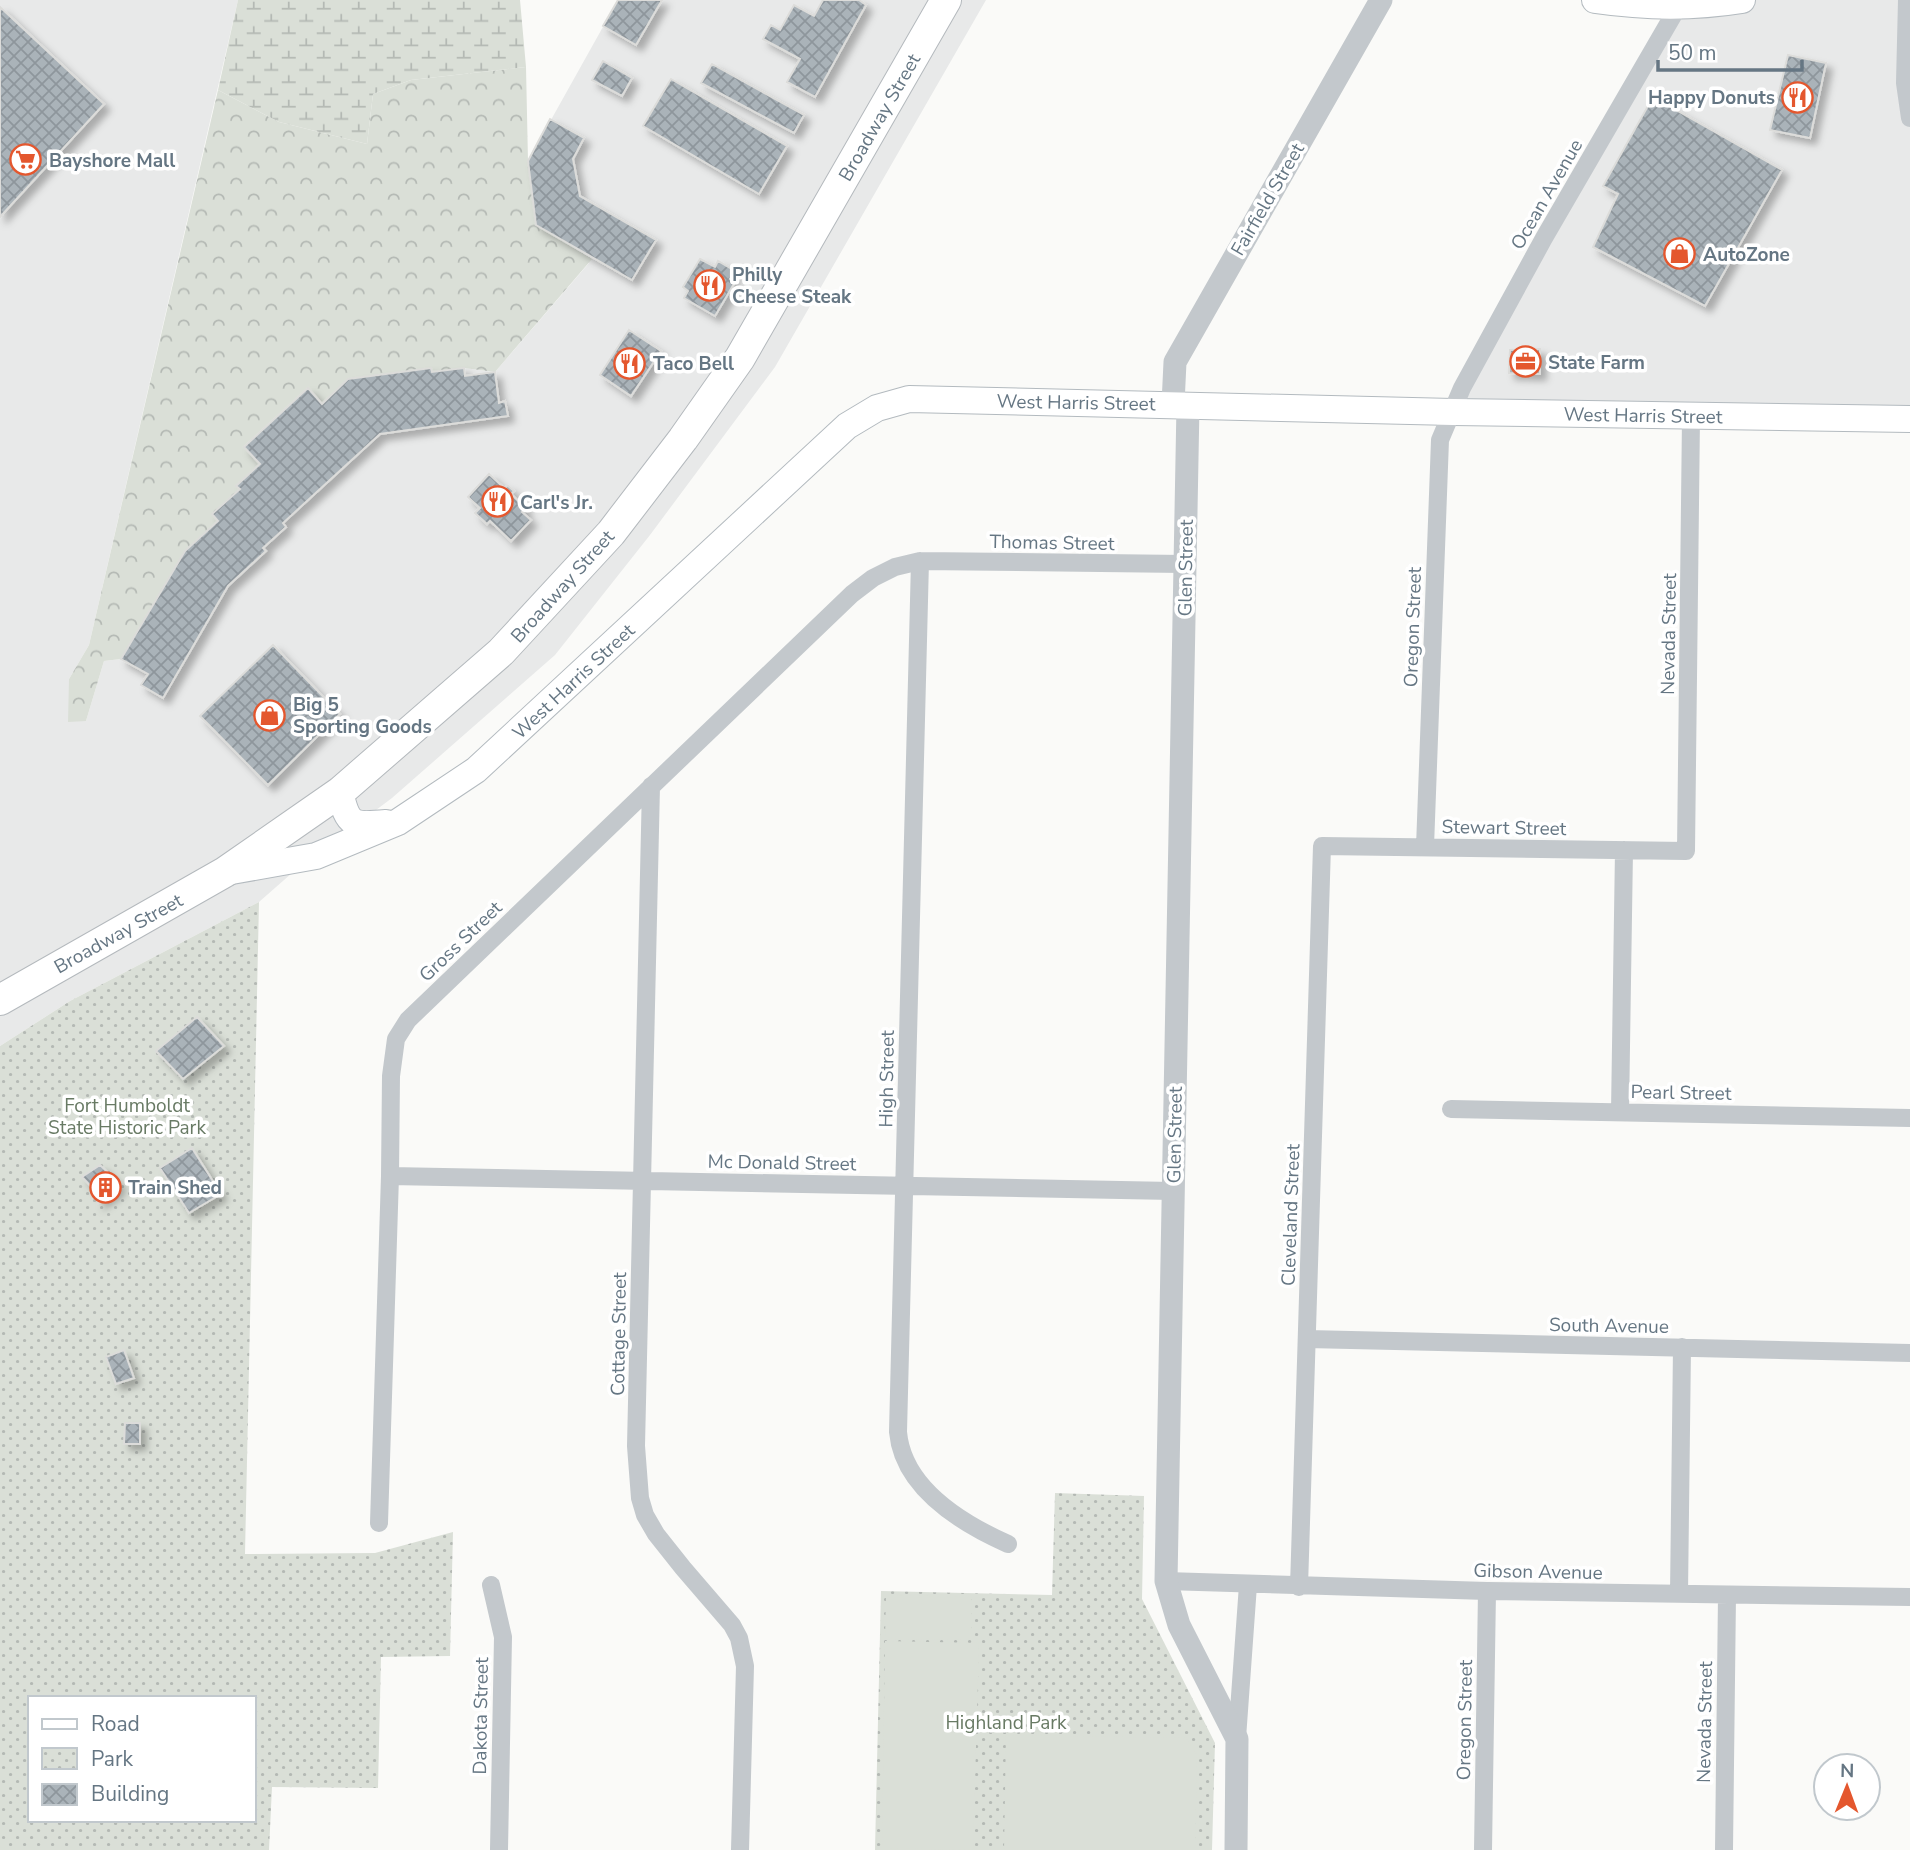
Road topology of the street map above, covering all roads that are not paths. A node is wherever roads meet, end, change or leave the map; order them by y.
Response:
1 (946, 0) edge
2 (1381, 0) edge
3 (1595, 0) edge
4 (1742, 0) edge
5 (1907, 0) edge
6 (1681, 3) edge
7 (1910, 118) edge
8 (1180, 405) junction
9 (1452, 412) junction
10 (1691, 417) junction
11 (1910, 419) edge
12 (919, 561) junction
13 (1185, 564) junction
14 (652, 786) junction
15 (340, 792) junction
16 (398, 821) junction
17 (1322, 846) joint
18 (1425, 847) junction
19 (1624, 850) junction
20 (1686, 851) joint
21 (225, 872) junction
22 (0, 1000) edge
23 (1451, 1109) dead end
24 (1620, 1112) junction
25 (1910, 1118) edge
26 (390, 1176) junction
27 (643, 1180) junction
28 (904, 1186) junction
29 (1173, 1191) junction
30 (1307, 1339) junction
31 (1682, 1347) junction
32 (1910, 1353) edge
33 (379, 1523) dead end
34 (1008, 1544) dead end
35 (1166, 1581) junction
36 (491, 1585) dead end
37 (1248, 1585) junction
38 (1299, 1587) junction
39 (1487, 1591) junction
40 (1679, 1594) junction
41 (1727, 1595) junction
42 (1910, 1597) edge
43 (1237, 1739) junction
44 (499, 1850) edge
45 (740, 1850) edge
46 (1236, 1850) edge
47 (1483, 1850) edge
48 (1724, 1850) edge

1 - 15 highway, Broadway Street
2 - 8 street, Fairfield Street
3 - 6 main road
4 - 6 main road
5 - 7 street
6 - 9 street, Ocean Avenue
8 - 9 main road, West Harris Street
8 - 13 street, Glen Street
8 - 16 main road, West Harris Street
9 - 10 main road, West Harris Street
9 - 18 street, Oregon Street
10 - 11 main road, West Harris Street
10 - 20 street, Nevada Street
12 - 13 street, Thomas Street
12 - 14 street, Gross Street
12 - 28 street, High Street
13 - 29 street, Glen Street
14 - 26 street, Gross Street
14 - 27 street, Cottage Street
15 - 16 main road, West Harris Street
15 - 21 highway, Broadway Street
16 - 21 main road, West Harris Street
17 - 18 street, Stewart Street
17 - 30 street, Cleveland Street
18 - 19 street, Stewart Street
19 - 20 street, Stewart Street
19 - 24 street
21 - 22 highway, Broadway Street
23 - 24 street, Pearl Street
24 - 25 street, Pearl Street
26 - 27 street, Mc Donald Street
26 - 33 street, Gross Street
27 - 28 street, Mc Donald Street
27 - 45 street, Cottage Street
28 - 29 street, Mc Donald Street
28 - 34 street, High Street
29 - 35 street, Glen Street
30 - 31 street, South Avenue
30 - 38 street, Cleveland Street
31 - 32 street, South Avenue
31 - 40 street
35 - 37 street, Gibson Avenue
35 - 43 street, Glen Street
36 - 44 street, Dakota Street
37 - 38 street, Gibson Avenue
37 - 43 street
38 - 39 street, Gibson Avenue
39 - 40 street, Gibson Avenue
39 - 47 street, Oregon Street
40 - 41 street, Gibson Avenue
41 - 42 street, Gibson Avenue
41 - 48 street, Nevada Street
43 - 46 street, Glen Street

